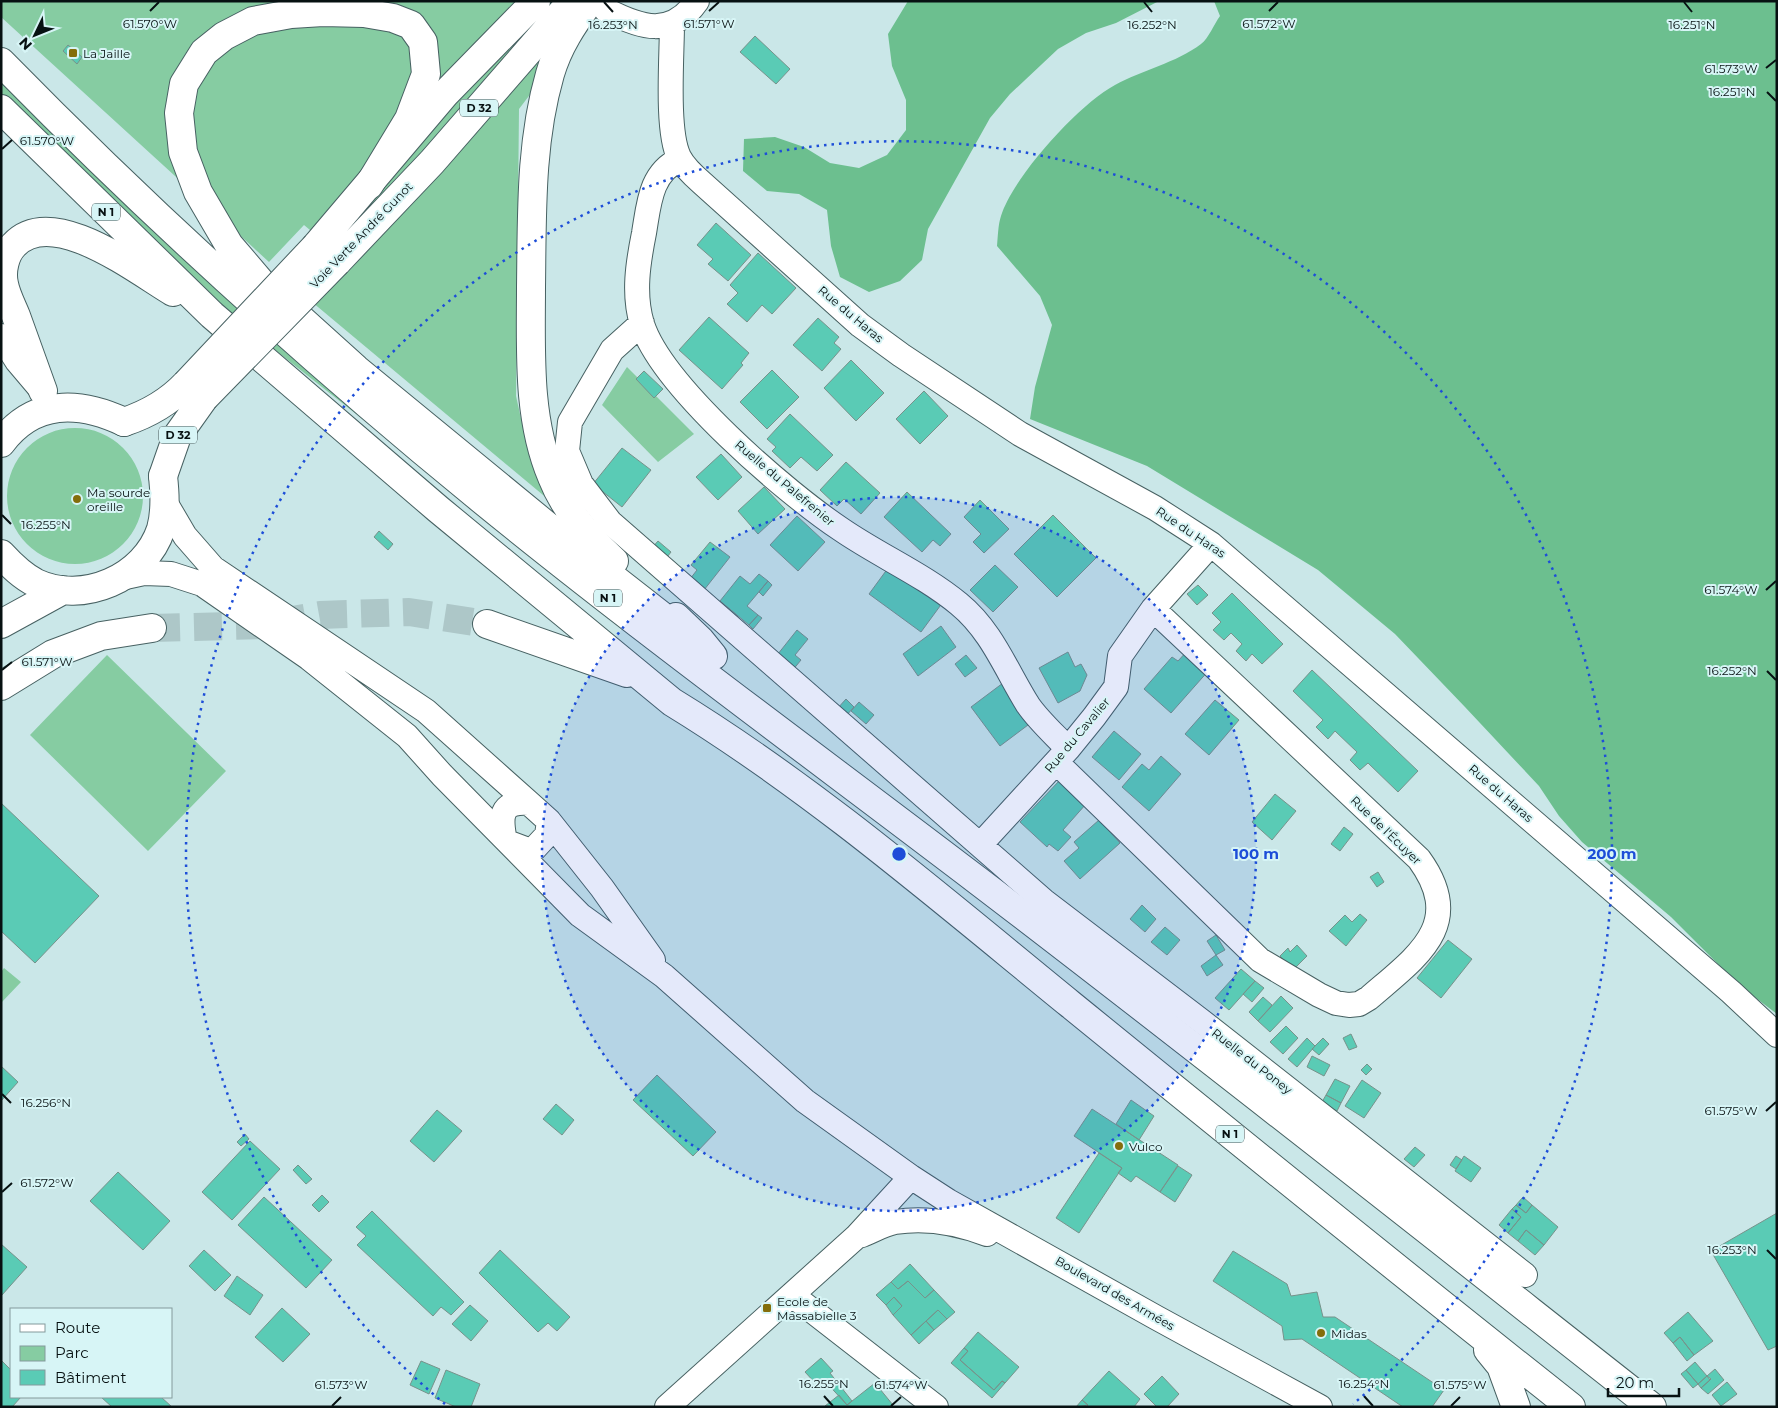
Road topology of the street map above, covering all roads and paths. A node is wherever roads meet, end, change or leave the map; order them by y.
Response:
1 (536, 1) edge
2 (572, 1) edge
3 (697, 1) edge
4 (598, 5) edge
5 (672, 24) junction
6 (1, 62) edge
7 (1, 109) edge
8 (680, 159) junction
9 (369, 185) junction
10 (326, 254) junction
11 (212, 315) junction
12 (642, 323) junction
13 (1, 336) edge
14 (195, 391) junction
15 (51, 399) junction
16 (1, 443) edge
17 (164, 489) junction
18 (1212, 544) junction
19 (1, 554) edge
20 (121, 578) junction
21 (63, 590) junction
22 (1153, 609) junction
23 (1, 624) edge
24 (487, 624) tunnel mouth
25 (152, 628) tunnel mouth
26 (713, 656) junction
27 (644, 679) junction
28 (1, 686) edge
29 (1062, 756) junction
30 (529, 803) junction
31 (549, 820) junction
32 (508, 840) junction
33 (980, 845) junction
34 (1057, 941) junction
35 (664, 976) junction
36 (1777, 1035) edge
37 (912, 1177) junction
38 (856, 1237) junction
39 (1054, 1259) junction
40 (1525, 1275) dead end
41 (792, 1295) junction
42 (1440, 1303) junction
43 (667, 1407) edge
44 (936, 1407) edge
45 (1320, 1407) edge
46 (1516, 1407) edge
47 (1571, 1407) edge
48 (1652, 1407) edge

1 - 9 main road, Voie Verte André Gunot / D 32
2 - 10 main road, Voie Verte André Gunot / D 32
3 - 5 street
4 - 5 street
4 - 26 main road
5 - 8 street, Rue du Haras
6 - 34 main road, N 1
7 - 11 main road, N 1
8 - 12 street, Ruelle du Palefrenier
8 - 18 street, Rue du Haras
9 - 10 main road, Voie Verte André Gunot / D 32
9 - 26 main road
10 - 14 main road, Voie Verte André Gunot / D 32, bridge
11 - 15 main road
11 - 27 main road, N 1
12 - 29 street, Ruelle du Palefrenier
12 - 33 street, Ruelle du Poney
13 - 15 street
14 - 15 main road, Voie Verte André Gunot / D 32
14 - 17 main road, Voie Verte André Gunot / D 32
15 - 16 main road
17 - 20 main road, Voie Verte André Gunot
17 - 30 street
18 - 22 street, Rue du Cavalier
18 - 36 street, Rue du Haras
19 - 21 main road
20 - 21 main road, Voie Verte André Gunot
20 - 32 street
21 - 23 main road
22 - 29 street, Rue du Cavalier
22 - 29 street, Rue de l'Écuyer
24 - 27 main road
25 - 28 main road
26 - 34 main road
27 - 42 main road, N 1
29 - 33 street, Rue du Cavalier
30 - 31 street
30 - 32 street
31 - 32 street
31 - 35 street
32 - 35 street
33 - 40 street, Ruelle du Poney
34 - 48 main road, N 1
35 - 37 street, Boulevard des Armées
37 - 38 street
37 - 39 street, Boulevard des Armées
38 - 39 street
38 - 41 street
39 - 45 street, Boulevard des Armées
41 - 43 street
41 - 44 street
42 - 46 main road
42 - 47 main road, N 1

